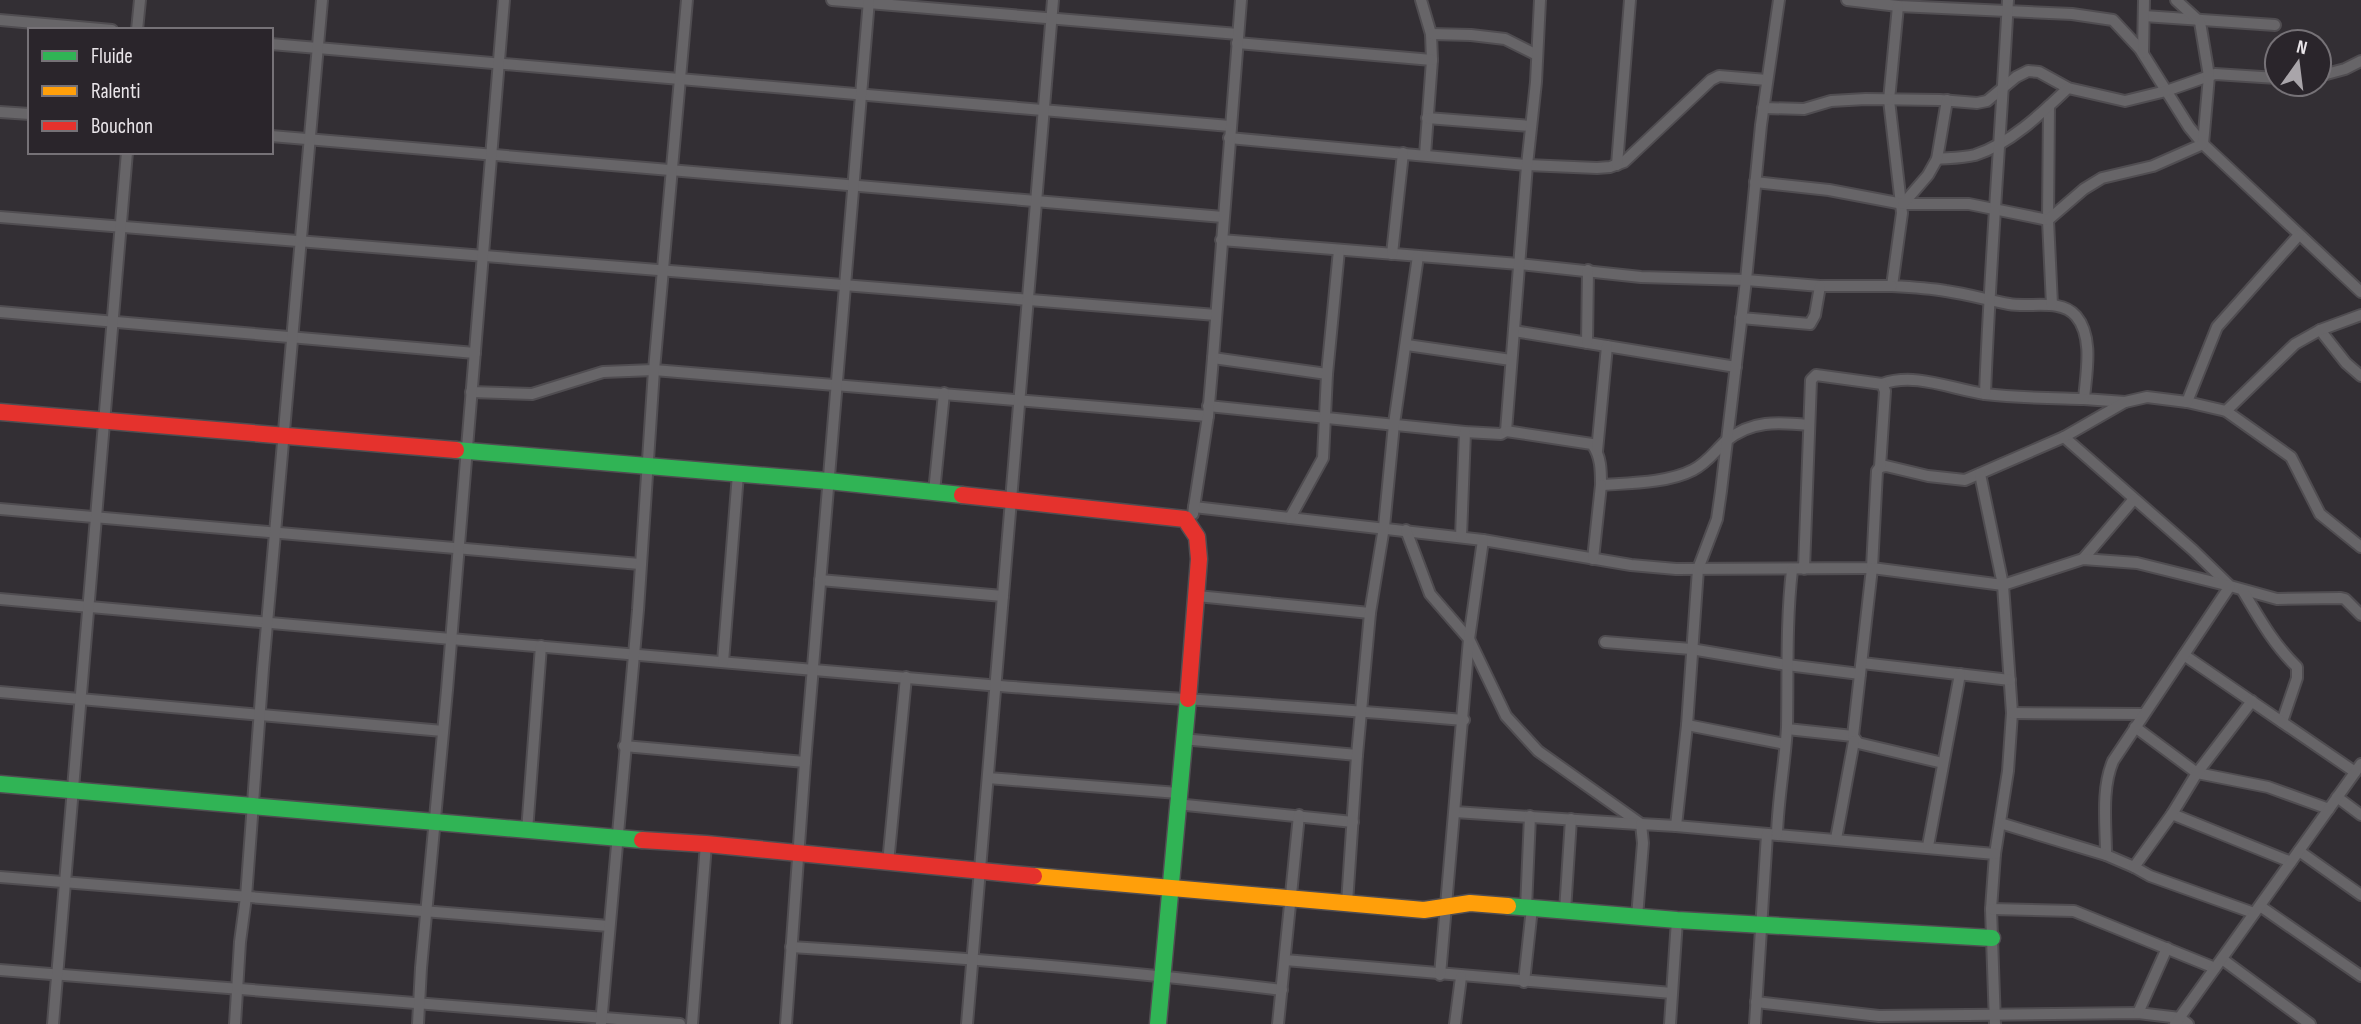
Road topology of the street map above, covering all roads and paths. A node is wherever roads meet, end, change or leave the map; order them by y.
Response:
1 (139, 0) edge
2 (322, 0) edge
3 (504, 0) edge
4 (687, 0) edge
5 (832, 0) edge
6 (1053, 0) edge
7 (1241, 0) edge
8 (1421, 0) edge
9 (1540, 0) edge
10 (1630, 0) edge
11 (1779, 0) edge
12 (1847, 0) edge
13 (2144, 0) edge
14 (2176, 0) edge
15 (869, 2) edge
16 (2008, 5) edge
17 (1898, 6) junction
18 (2144, 16) junction
19 (1052, 19) junction
20 (0, 20) edge
21 (2197, 20) junction
22 (2275, 25) dead end
23 (90, 28) edge
24 (137, 28) edge
25 (1430, 34) junction
26 (1237, 38) junction
27 (273, 44) edge
28 (318, 47) junction
29 (2143, 53) junction
30 (1537, 55) junction
31 (1432, 60) junction
32 (2361, 61) edge
33 (499, 63) junction
34 (2333, 72) edge
35 (2209, 76) junction
36 (2263, 77) edge
37 (680, 79) junction
38 (1767, 80) junction
39 (2003, 88) junction
40 (2068, 88) junction
41 (2166, 91) junction
42 (861, 94) junction
43 (1889, 100) junction
44 (1947, 100) junction
45 (2049, 106) junction
46 (1763, 108) junction
47 (1044, 110) junction
48 (0, 112) edge
49 (28, 114) edge
50 (1427, 118) junction
51 (1531, 126) junction
52 (1230, 132) junction
53 (273, 135) edge
54 (310, 139) junction
55 (2000, 143) junction
56 (2203, 144) junction
57 (1402, 153) junction
58 (127, 154) edge
59 (491, 154) junction
60 (1425, 156) junction
61 (1937, 159) junction
62 (1527, 165) junction
63 (1617, 165) junction
64 (673, 170) junction
65 (1755, 182) junction
66 (853, 185) junction
67 (1036, 201) junction
68 (1903, 204) junction
69 (1996, 211) junction
70 (1223, 216) junction
71 (0, 217) edge
72 (2048, 220) junction
73 (120, 226) junction
74 (2299, 235) junction
75 (1221, 240) junction
76 (301, 241) junction
77 (1339, 250) junction
78 (1392, 254) junction
79 (483, 255) junction
80 (1418, 256) junction
81 (1519, 264) junction
82 (664, 270) junction
83 (1588, 270) junction
84 (1746, 281) junction
85 (845, 284) junction
86 (1820, 286) junction
87 (1892, 286) junction
88 (2361, 292) edge
89 (1028, 299) junction
90 (1989, 299) junction
91 (2052, 305) junction
92 (0, 312) edge
93 (1216, 315) junction
94 (2361, 315) edge
95 (1741, 318) junction
96 (113, 322) junction
97 (2320, 330) junction
98 (1514, 331) junction
99 (293, 337) junction
100 (1587, 343) junction
101 (1407, 345) junction
102 (1607, 346) junction
103 (475, 353) junction
104 (1213, 358) junction
105 (1511, 360) junction
106 (1736, 368) junction
107 (654, 370) junction
108 (1327, 374) junction
109 (2361, 376) edge
110 (836, 384) junction
111 (1882, 384) junction
112 (471, 393) junction
113 (944, 393) junction
114 (1986, 394) junction
115 (2084, 399) junction
116 (1020, 400) junction
117 (2125, 402) junction
118 (2186, 402) junction
119 (1208, 411) junction
120 (2226, 411) junction
121 (0, 412) edge
122 (1325, 418) junction
123 (104, 422) junction
124 (1394, 424) junction
125 (1809, 425) junction
126 (1506, 431) junction
127 (1465, 432) junction
128 (285, 437) junction
129 (2064, 437) junction
130 (1726, 441) junction
131 (1597, 451) junction
132 (466, 452) junction
133 (648, 467) junction
134 (1880, 467) junction
135 (738, 474) junction
136 (1980, 474) junction
137 (828, 481) junction
138 (1601, 485) junction
139 (934, 492) junction
140 (2134, 499) junction
141 (1010, 500) junction
142 (1194, 507) junction
143 (0, 509) edge
144 (96, 517) junction
145 (1290, 519) junction
146 (1191, 523) junction
147 (1384, 527) junction
148 (1406, 530) junction
149 (276, 533) junction
150 (1461, 537) junction
151 (1483, 540) junction
152 (2361, 547) edge
153 (458, 549) junction
154 (1593, 559) junction
155 (2083, 559) junction
156 (639, 564) junction
157 (1872, 568) junction
158 (1698, 569) junction
159 (1804, 569) junction
160 (1792, 570) junction
161 (820, 580) junction
162 (2003, 585) junction
163 (2230, 586) junction
164 (2243, 590) junction
165 (1003, 596) junction
166 (1197, 596) junction
167 (0, 599) edge
168 (89, 607) junction
169 (1370, 613) junction
170 (2361, 615) edge
171 (269, 622) junction
172 (451, 638) junction
173 (1469, 639) junction
174 (1605, 642) dead end
175 (541, 646) junction
176 (1691, 649) junction
177 (632, 654) junction
178 (2184, 654) junction
179 (723, 662) junction
180 (1787, 666) junction
181 (1861, 668) junction
182 (813, 669) junction
183 (1960, 674) junction
184 (906, 677) junction
185 (2010, 680) junction
186 (996, 685) junction
187 (0, 692) edge
188 (81, 699) junction
189 (1186, 700) junction
190 (2252, 701) junction
191 (1360, 710) junction
192 (2012, 713) junction
193 (2142, 714) junction
194 (261, 715) junction
195 (1464, 720) junction
196 (2282, 722) junction
197 (1687, 725) junction
198 (2135, 727) junction
199 (1787, 729) junction
200 (443, 731) junction
201 (1853, 738) junction
202 (1182, 739) junction
203 (1785, 744) junction
204 (624, 746) junction
205 (1357, 755) junction
206 (805, 762) junction
207 (1943, 763) junction
208 (2358, 768) edge
209 (2197, 773) junction
210 (988, 778) junction
211 (0, 784) edge
212 (73, 791) junction
213 (2337, 797) junction
214 (1177, 799) junction
215 (253, 807) junction
216 (2329, 809) junction
217 (1455, 812) junction
218 (2172, 814) junction
219 (1299, 815) junction
220 (2361, 815) edge
221 (1530, 816) junction
222 (1570, 819) junction
223 (1353, 821) junction
224 (435, 823) junction
225 (2000, 823) junction
226 (1641, 824) junction
227 (1676, 826) junction
228 (527, 831) junction
229 (1772, 834) junction
230 (616, 839) junction
231 (1836, 839) junction
232 (706, 844) junction
233 (1928, 846) junction
234 (2299, 851) junction
235 (798, 852) junction
236 (1995, 854) junction
237 (2106, 855) junction
238 (2291, 862) junction
239 (888, 863) junction
240 (2134, 867) junction
241 (980, 871) junction
242 (0, 877) edge
243 (65, 882) junction
244 (1169, 888) junction
245 (2361, 895) edge
246 (246, 897) junction
247 (1290, 899) junction
248 (1347, 903) junction
249 (1447, 908) junction
250 (1529, 908) junction
251 (1991, 909) junction
252 (2257, 910) junction
253 (1565, 911) junction
254 (428, 912) junction
255 (1637, 917) junction
256 (1677, 920) junction
257 (609, 926) junction
258 (1761, 926) junction
259 (1992, 938) junction
260 (791, 947) junction
261 (2167, 948) junction
262 (972, 958) junction
263 (1285, 960) junction
264 (2218, 964) junction
265 (0, 970) edge
266 (58, 974) junction
267 (1162, 975) junction
268 (1440, 975) junction
269 (1461, 976) junction
270 (2361, 976) edge
271 (1524, 982) junction
272 (238, 989) junction
273 (1282, 990) junction
274 (1672, 993) junction
275 (1756, 1002) junction
276 (420, 1003) junction
277 (2138, 1013) junction
278 (1995, 1019) edge
279 (1879, 1020) edge
280 (601, 1021) edge
281 (2181, 1022) edge
282 (53, 1024) edge
283 (235, 1024) edge
284 (418, 1024) edge
285 (680, 1024) edge
286 (692, 1024) edge
287 (786, 1024) edge
288 (967, 1024) edge
289 (1158, 1024) edge
290 (1278, 1024) edge
291 (1455, 1024) edge
292 (1670, 1024) edge
293 (1755, 1024) edge
294 (2310, 1024) edge

1 - 24 street
2 - 28 street
3 - 33 street
4 - 37 street
5 - 15 street
6 - 19 street
7 - 26 street
8 - 25 street
9 - 30 street
10 - 63 street
11 - 38 street
12 - 17 street
13 - 18 street
14 - 21 street
15 - 19 street
15 - 42 street
16 - 17 street
16 - 29 street
16 - 39 street
17 - 43 street
18 - 21 street
18 - 29 street
19 - 26 street
19 - 47 street
20 - 23 street
21 - 22 street
21 - 35 street
25 - 30 street
25 - 31 street
26 - 31 street
26 - 52 street
27 - 28 street
28 - 33 street
28 - 54 street
29 - 41 street
30 - 51 street
31 - 50 street
32 - 34 street
33 - 37 street
33 - 59 street
35 - 36 street
35 - 41 street
35 - 56 street
37 - 42 street
37 - 64 street
38 - 46 street
38 - 63 street
39 - 40 street
39 - 44 street
39 - 55 street
40 - 41 street
40 - 45 street
41 - 56 street
42 - 47 street
42 - 66 street
43 - 44 street
43 - 46 street
43 - 68 street
44 - 61 street
45 - 55 street
45 - 72 street
46 - 65 street
47 - 52 street
47 - 67 street
48 - 49 street
50 - 51 street
50 - 60 street
51 - 62 street
52 - 57 street
52 - 70 street
53 - 54 street
54 - 59 street
54 - 76 street
55 - 61 street
55 - 69 street
56 - 72 street
56 - 74 street
57 - 60 street
57 - 78 street
58 - 73 street
59 - 64 street
59 - 79 street
60 - 62 street
61 - 68 street
62 - 63 street
62 - 81 street
64 - 66 street
64 - 82 street
65 - 68 street
65 - 84 street
66 - 67 street
66 - 85 street
67 - 70 street
67 - 89 street
68 - 69 street
68 - 87 street
69 - 72 street
69 - 90 street
70 - 75 street
71 - 73 street
72 - 91 street
73 - 76 street
73 - 96 street
74 - 88 street
74 - 118 street
75 - 77 street
75 - 93 street
76 - 79 street
76 - 99 street
77 - 78 street
77 - 108 street
78 - 80 street
79 - 82 street
79 - 103 street
80 - 81 street
80 - 101 street
81 - 83 street
81 - 98 street
82 - 85 street
82 - 107 street
83 - 84 street
83 - 100 street
84 - 86 street
84 - 95 street
85 - 89 street
85 - 110 street
86 - 87 street
86 - 95 street
87 - 90 street
89 - 93 street
89 - 116 street
90 - 91 street
90 - 114 street
91 - 115 street
92 - 96 street
93 - 104 street
94 - 97 street
95 - 106 street
96 - 99 street
96 - 123 street
97 - 109 street
97 - 120 street
98 - 100 street
98 - 105 street
99 - 103 street
99 - 128 street
100 - 102 street
101 - 105 street
101 - 124 street
102 - 106 street
102 - 131 street
103 - 112 street
104 - 108 street
104 - 119 street
105 - 126 street
106 - 130 street
107 - 110 street
107 - 112 street
107 - 133 street
108 - 122 street
110 - 113 street
110 - 137 street
111 - 114 street
111 - 125 street
111 - 134 street
112 - 132 street
113 - 116 street
113 - 139 street
114 - 115 street
115 - 117 street
116 - 119 street
116 - 141 street
117 - 118 street
117 - 129 street
118 - 120 street
119 - 122 street
119 - 142 street
120 - 152 street
121 - 123 street
122 - 124 street
122 - 145 street
123 - 128 street
123 - 144 street
124 - 127 street
124 - 147 street
125 - 130 street
125 - 159 street
126 - 127 street
126 - 131 street
127 - 150 street
128 - 132 street
128 - 149 street
129 - 136 street
129 - 140 street
130 - 138 street
130 - 158 street
131 - 138 street
132 - 133 street
132 - 153 street
133 - 135 street
133 - 156 street
134 - 136 street
134 - 157 street
135 - 137 street
135 - 179 street
136 - 162 street
137 - 139 street
137 - 161 street
138 - 154 street
139 - 141 street
140 - 155 street
140 - 163 street
141 - 146 street
141 - 165 street
142 - 145 street
142 - 146 street
143 - 144 street
144 - 149 street
144 - 168 street
145 - 147 street
146 - 166 street
147 - 148 street
147 - 169 street
148 - 150 street
148 - 173 street
149 - 153 street
149 - 171 street
150 - 151 street
151 - 154 street
151 - 173 street
153 - 156 street
153 - 172 street
154 - 158 street
155 - 162 street
155 - 163 street
156 - 177 street
157 - 159 street
157 - 162 street
157 - 181 street
158 - 160 street
158 - 176 street
159 - 160 street
160 - 180 street
161 - 165 street
161 - 182 street
162 - 185 street
163 - 164 street
163 - 178 street
164 - 170 street
164 - 196 street
165 - 186 street
166 - 169 street
166 - 189 street
167 - 168 street
168 - 171 street
168 - 188 street
169 - 191 street
171 - 172 street
171 - 194 street
172 - 175 street
172 - 200 street
173 - 195 street
173 - 226 street
174 - 176 street
175 - 177 street
175 - 228 street
176 - 180 street
176 - 197 street
177 - 179 street
177 - 204 street
178 - 190 street
178 - 193 street
179 - 182 street
180 - 181 street
180 - 199 street
181 - 183 street
181 - 201 street
182 - 184 street
182 - 206 street
183 - 185 street
183 - 207 street
184 - 186 street
184 - 239 street
185 - 192 street
186 - 189 street
186 - 210 street
187 - 188 street
188 - 194 street
188 - 212 street
189 - 191 street
189 - 202 street
190 - 196 street
190 - 209 street
191 - 195 street
191 - 205 street
192 - 193 street
192 - 225 street
193 - 198 street
194 - 200 street
194 - 215 street
195 - 217 street
196 - 208 street
197 - 203 street
197 - 227 street
198 - 209 street
198 - 237 street
199 - 201 street
199 - 203 street
200 - 224 street
201 - 207 street
201 - 231 street
202 - 205 street
202 - 214 street
203 - 229 street
204 - 206 street
204 - 230 street
205 - 223 street
206 - 235 street
207 - 233 street
208 - 213 street
209 - 216 street
209 - 218 street
210 - 214 street
210 - 241 street
211 - 212 street
212 - 215 street
212 - 243 street
213 - 216 street
213 - 220 street
214 - 219 street
214 - 244 street
215 - 224 street
215 - 246 street
216 - 234 street
217 - 221 street
217 - 249 street
218 - 238 street
218 - 240 street
219 - 223 street
219 - 247 street
221 - 222 street
221 - 250 street
222 - 226 street
222 - 253 street
223 - 248 street
224 - 228 street
224 - 254 street
225 - 236 street
225 - 237 street
226 - 227 street
226 - 255 street
227 - 229 street
228 - 230 street
229 - 231 street
229 - 258 street
230 - 232 street
230 - 257 street
231 - 233 street
232 - 235 street
232 - 286 street
233 - 236 street
234 - 238 street
234 - 245 street
235 - 239 street
235 - 260 street
236 - 251 street
237 - 240 street
238 - 252 street
239 - 241 street
240 - 252 street
241 - 244 street
241 - 262 street
242 - 243 street
243 - 246 street
243 - 266 street
244 - 247 street
244 - 267 street
246 - 254 street
246 - 272 street
247 - 248 street
247 - 263 street
248 - 249 street
249 - 250 street
249 - 268 street
250 - 253 street
250 - 271 street
251 - 259 street
251 - 261 street
252 - 264 street
252 - 270 street
253 - 255 street
254 - 257 street
254 - 276 street
255 - 256 street
256 - 258 street
256 - 274 street
257 - 280 street
258 - 259 street
258 - 275 street
259 - 278 street
260 - 262 street
260 - 287 street
261 - 264 street
261 - 277 street
262 - 267 street
262 - 288 street
263 - 268 street
263 - 273 street
264 - 281 street
264 - 294 street
265 - 266 street
266 - 272 street
266 - 282 street
267 - 273 street
267 - 289 street
268 - 269 street
269 - 271 street
269 - 291 street
271 - 274 street
272 - 276 street
272 - 283 street
273 - 290 street
274 - 292 street
275 - 279 street
275 - 293 street
276 - 280 street
276 - 284 street
277 - 278 street
277 - 281 street
278 - 279 street
280 - 285 street

